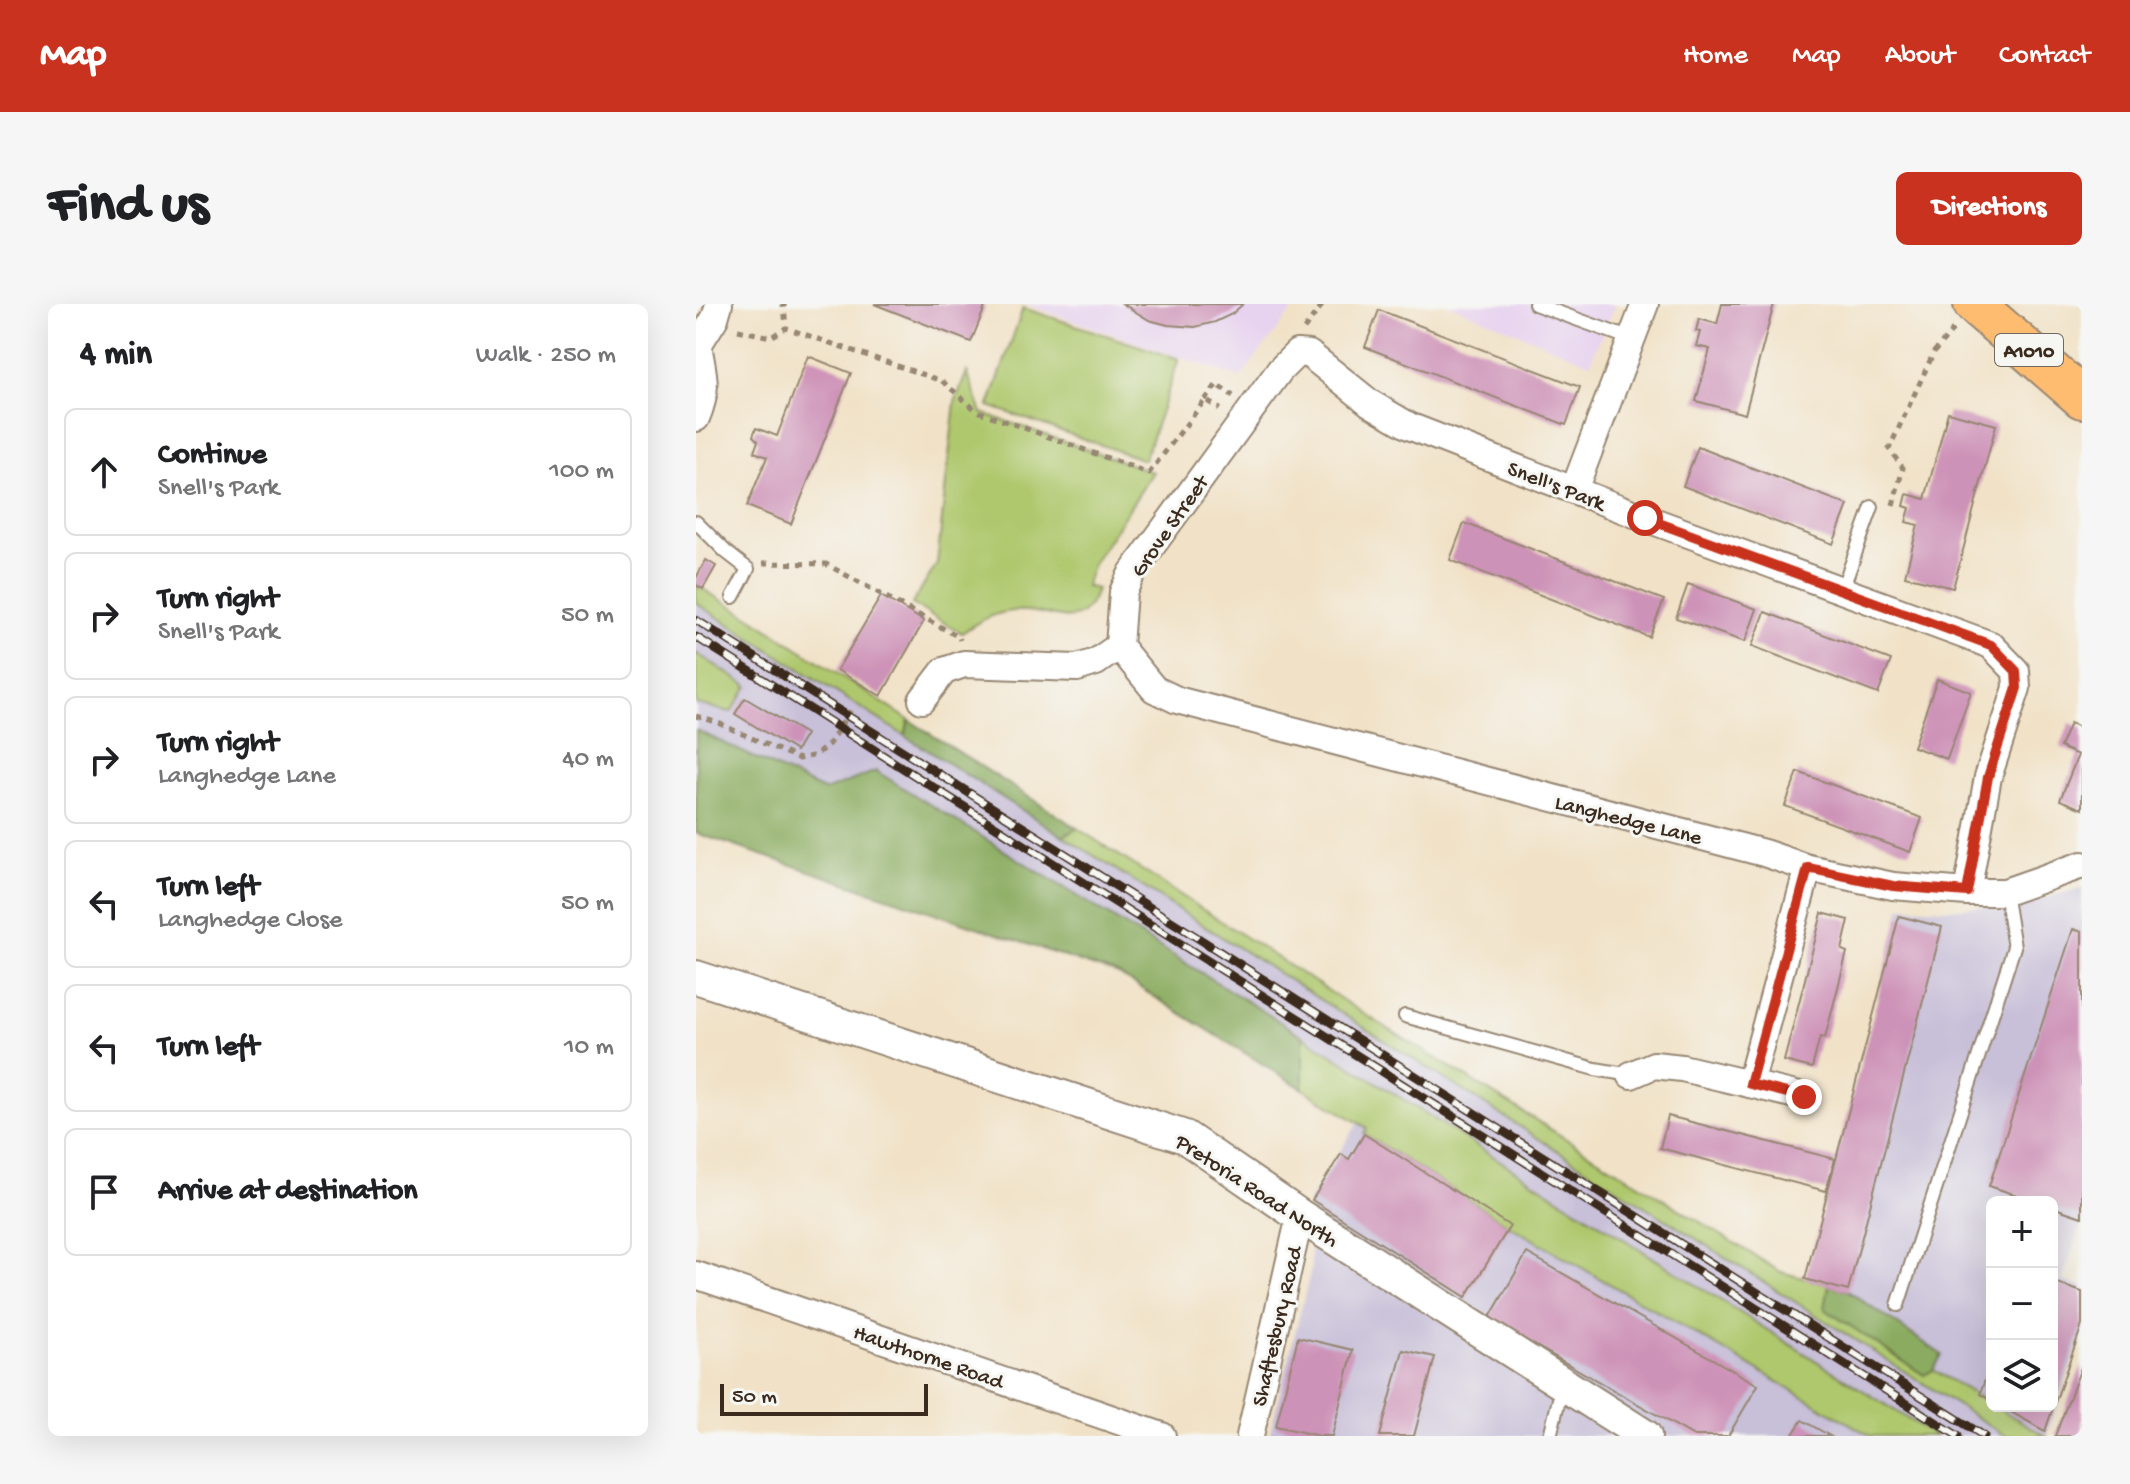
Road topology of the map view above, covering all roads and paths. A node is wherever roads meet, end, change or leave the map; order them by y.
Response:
1 (719, 304) edge
2 (781, 304) edge
3 (1323, 304) edge
4 (1535, 304) edge
5 (1645, 304) edge
6 (1974, 304) edge
7 (732, 328) dead end
8 (786, 328) junction
9 (1631, 339) junction
10 (1301, 341) junction
11 (697, 345) edge
12 (2082, 398) edge
13 (1205, 400) junction
14 (1240, 400) dead end
15 (1224, 412) dead end
16 (696, 418) edge
17 (1574, 490) junction
18 (1872, 507) joint
19 (696, 522) edge
20 (748, 569) junction
21 (1842, 590) junction
22 (733, 597) dead end
23 (1119, 646) junction
24 (964, 664) junction
25 (922, 700) dead end
26 (852, 708) dead end
27 (696, 716) edge
28 (2082, 865) edge
29 (1808, 868) junction
30 (1967, 892) junction
31 (2005, 892) junction
32 (696, 977) edge
33 (1405, 1016) dead end
34 (1631, 1075) joint
35 (1750, 1084) junction
36 (1804, 1097) dead end
37 (1300, 1216) junction
38 (696, 1275) edge
39 (1898, 1305) dead end
40 (1563, 1383) junction
41 (1162, 1436) edge
42 (1250, 1436) edge
43 (1550, 1436) edge
44 (1645, 1436) edge

1 - 11 street
2 - 8 path
3 - 10 path
4 - 9 lane
5 - 9 street
6 - 12 main road, A1010
6 - 18 path
7 - 8 path
8 - 13 path
9 - 17 street
10 - 17 street, Snell's Park
10 - 23 street, Grove Street
11 - 16 street
13 - 14 path
13 - 15 path
17 - 21 street, Snell's Park
18 - 21 lane
19 - 20 lane
20 - 22 lane
20 - 24 path
21 - 30 street, Snell's Park
23 - 24 street
23 - 29 street, Langhedge Lane
24 - 25 street
26 - 27 path
28 - 31 street, Langhedge Lane
29 - 30 street, Langhedge Lane
29 - 35 street
30 - 31 street, Langhedge Lane
31 - 39 lane
32 - 37 street, Pretoria Road North
33 - 34 lane
34 - 35 street
35 - 36 street
37 - 40 street, Pretoria Road North
37 - 42 street, Shaftesbury Road
38 - 41 street, Hawthorne Road
40 - 43 lane
40 - 44 street, Pretoria Road North

